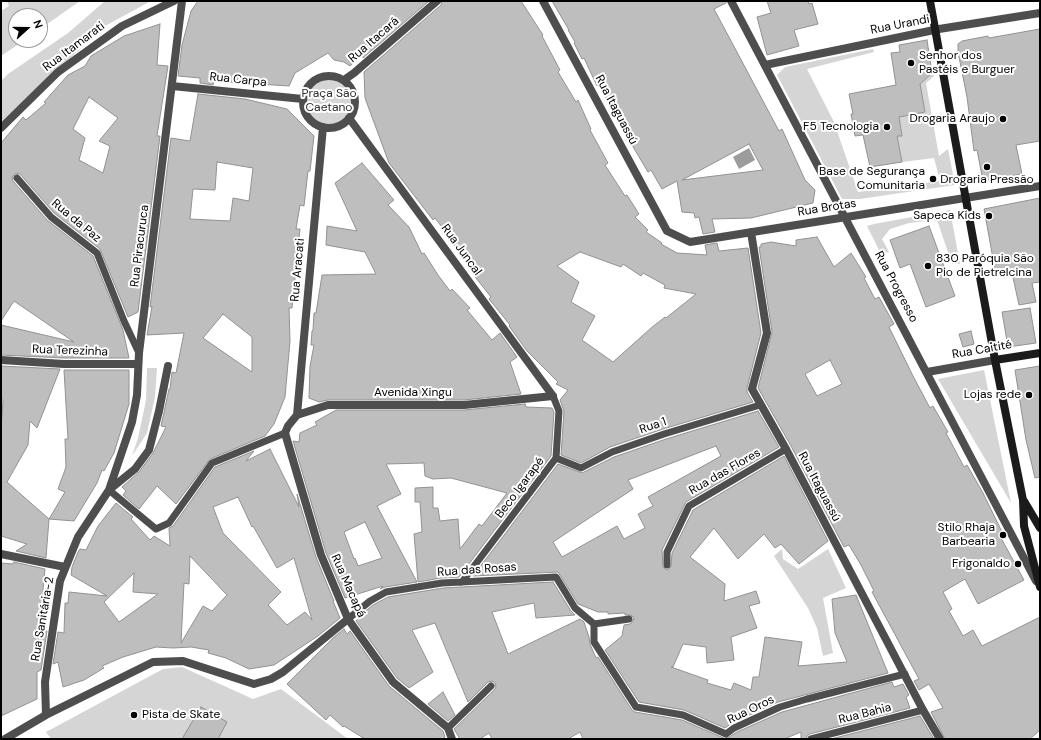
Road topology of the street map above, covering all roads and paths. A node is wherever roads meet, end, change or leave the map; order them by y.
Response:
1 (174, 1) edge
2 (182, 1) edge
3 (437, 1) edge
4 (544, 1) edge
5 (731, 1) edge
6 (930, 1) edge
7 (1040, 13) edge
8 (935, 30) junction
9 (765, 65) junction
10 (344, 80) junction
11 (172, 86) junction
12 (303, 99) junction
13 (349, 118) junction
14 (323, 127) junction
15 (1, 128) edge
16 (17, 178) dead end
17 (1040, 186) edge
18 (965, 198) junction
19 (845, 217) junction
20 (667, 231) joint
21 (751, 232) junction
22 (139, 353) junction
23 (1040, 353) edge
24 (1, 360) edge
25 (995, 360) junction
26 (138, 364) junction
27 (168, 366) dead end
28 (928, 372) junction
29 (553, 396) junction
30 (760, 405) junction
31 (297, 415) junction
32 (285, 433) junction
33 (786, 449) junction
34 (556, 458) junction
35 (109, 490) junction
36 (1023, 500) junction
37 (1040, 528) edge
38 (1, 554) edge
39 (667, 565) dead end
40 (65, 567) junction
41 (462, 582) junction
42 (1039, 586) edge
43 (348, 619) junction
44 (629, 619) dead end
45 (594, 624) junction
46 (905, 674) junction
47 (491, 686) dead end
48 (924, 710) junction
49 (46, 715) junction
50 (448, 728) junction
51 (725, 737) edge
52 (5, 739) edge
53 (452, 739) edge
54 (811, 739) edge
55 (940, 739) edge

1 - 15 street, Rua Itamarati
2 - 11 street, Rua Piracuruca
3 - 10 street, Rua Itacará
4 - 20 street, Rua Itaguassú
5 - 9 street, Rua Progresso
6 - 8 main road
7 - 8 street, Rua Urandi
8 - 9 street, Rua Urandi
8 - 18 main road
9 - 19 street, Rua Progresso
10 - 12 street
10 - 13 street
11 - 12 street, Rua Carpa
11 - 22 street, Rua Piracuruca
12 - 14 street
13 - 14 street
13 - 29 street, Rua Juncal
14 - 31 street, Rua Aracati
16 - 22 lane, Rua da Paz
17 - 18 street, Rua Brotas
18 - 19 street, Rua Brotas
18 - 25 main road
19 - 21 street, Rua Brotas
19 - 28 street, Rua Progresso
20 - 21 street, Rua Brotas
21 - 30 street, Rua Itaguassú
22 - 26 street, Rua Piracuruca
23 - 25 main road, Rua Caitité
24 - 26 street, Rua Terezinha
25 - 28 street, Rua Caitité
25 - 36 main road
26 - 35 street, Rua Piracuruca
27 - 35 street, Rua Sanitária-2
28 - 42 street, Rua Progresso
29 - 31 street, Avenida Xingu
29 - 34 lane, Beco Igarapé
30 - 33 street, Rua Itaguassú
30 - 34 lane, Rua 1
31 - 32 street
32 - 35 lane
32 - 43 street, Rua Macapá
33 - 39 lane, Rua das Flores
33 - 46 street, Rua Itaguassú
34 - 41 lane, Beco Igarapé
35 - 40 street, Rua Sanitária-2
36 - 37 main road
36 - 42 main road
38 - 40 street
40 - 49 street, Rua Sanitária-2
41 - 43 lane, Rua das Rosas
41 - 45 lane, Rua das Rosas
43 - 49 street
43 - 50 street, Rua Macapá
44 - 45 lane
45 - 51 lane, Rua Oros
46 - 48 street, Rua Itaguassú
46 - 51 lane, Rua Oros
47 - 50 lane
48 - 54 lane, Rua Bahia
48 - 55 street, Rua Itaguassú
49 - 52 street
50 - 53 street, Rua Macapá

